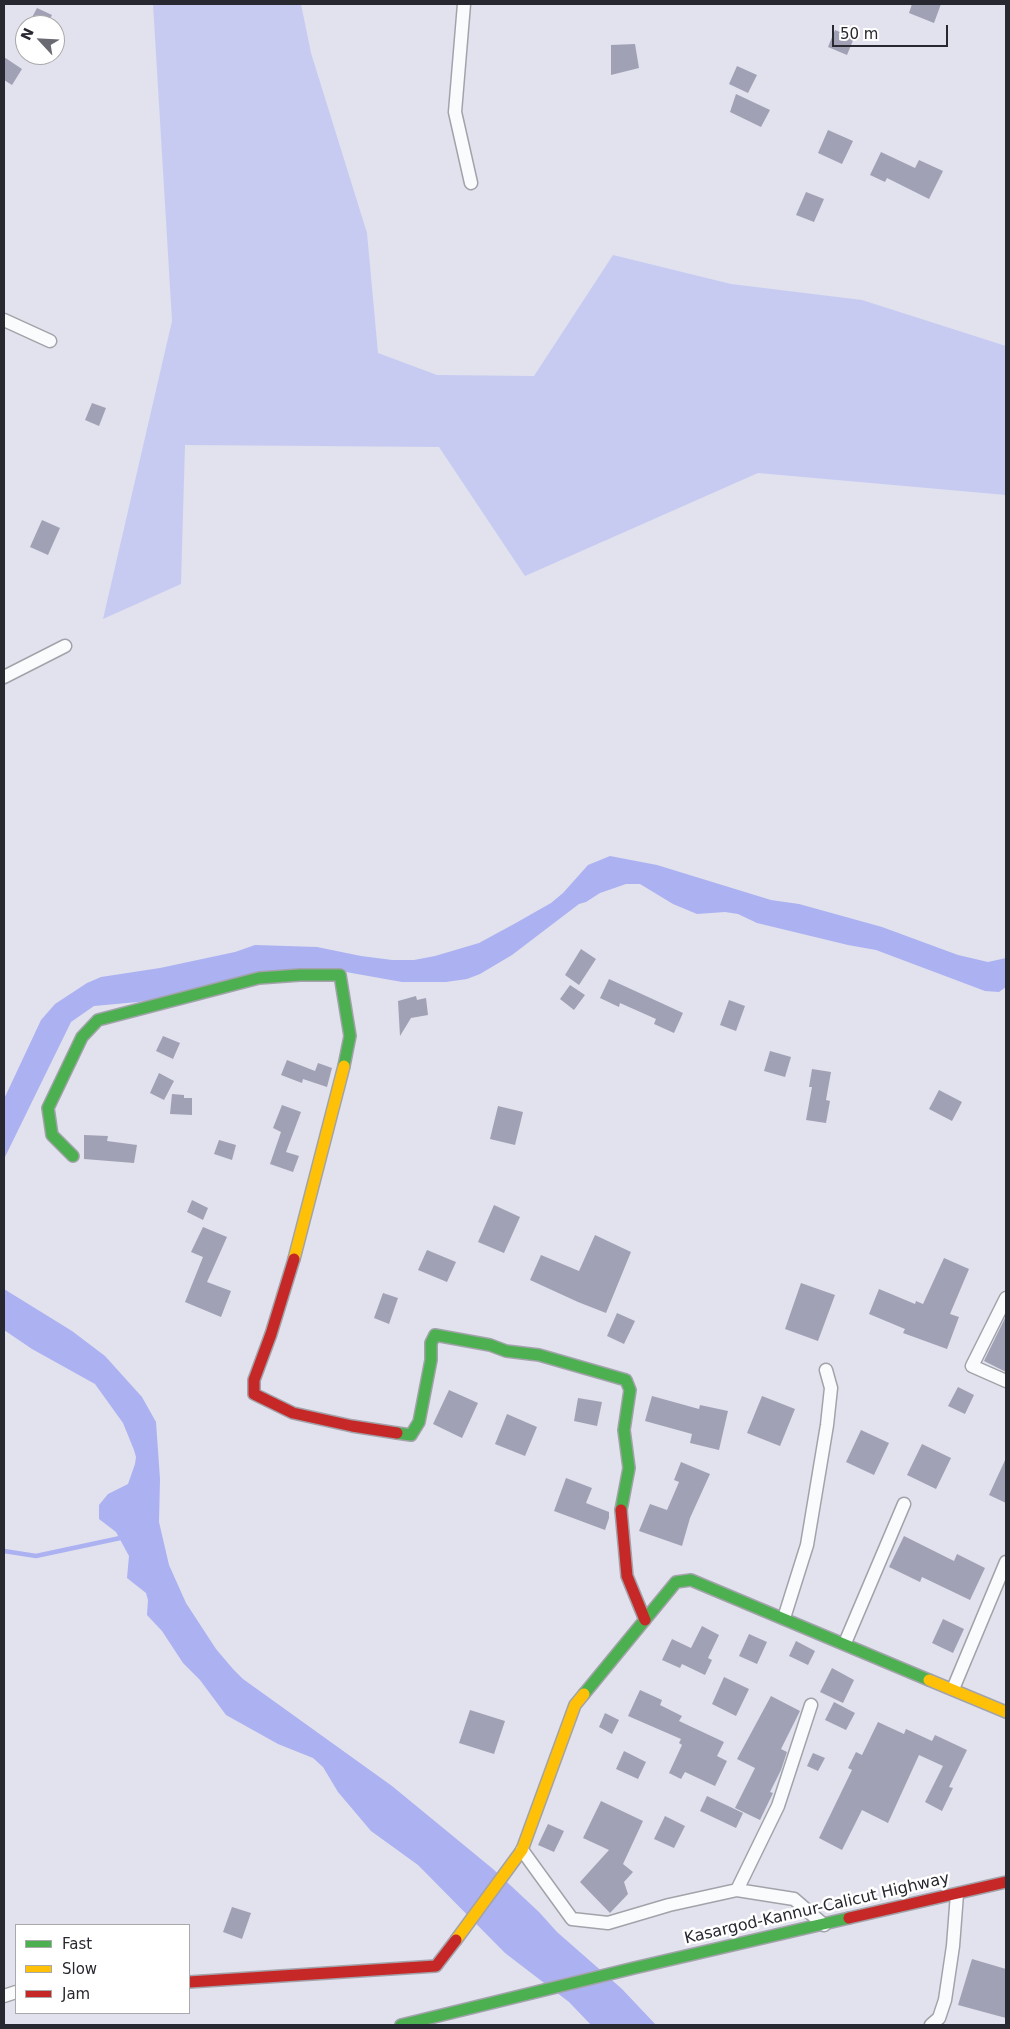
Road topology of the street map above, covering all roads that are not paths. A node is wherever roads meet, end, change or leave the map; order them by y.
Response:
1 (464, 4) edge
2 (471, 183) dead end
3 (4, 320) edge
4 (50, 341) dead end
5 (65, 646) dead end
6 (4, 677) edge
7 (74, 1156) dead end
8 (1006, 1298) edge
9 (826, 1370) dead end
10 (1006, 1381) edge
11 (904, 1504) dead end
12 (1006, 1562) edge
13 (784, 1618) junction
14 (645, 1620) junction
15 (845, 1644) junction
16 (953, 1689) junction
17 (811, 1705) dead end
18 (1006, 1712) edge
19 (522, 1850) junction
20 (1006, 1882) edge
21 (737, 1890) junction
22 (957, 1894) junction
23 (824, 1925) junction
24 (190, 1982) edge
25 (431, 2022) edge
26 (401, 2025) edge
27 (931, 2025) edge

1 - 2 street
3 - 4 street
5 - 6 street
7 - 14 main road
8 - 10 street
9 - 13 street
11 - 15 street
12 - 16 street
13 - 14 main road
13 - 15 main road
14 - 19 main road
15 - 16 main road
16 - 18 main road
17 - 21 street
19 - 21 street
19 - 24 main road
20 - 22 main road, Kasargod-Kannur-Calicut Highway
21 - 23 street
22 - 23 main road, Kasargod-Kannur-Calicut Highway
22 - 27 street
23 - 25 main road, Kasargod-Kannur-Calicut Highway
25 - 26 main road

